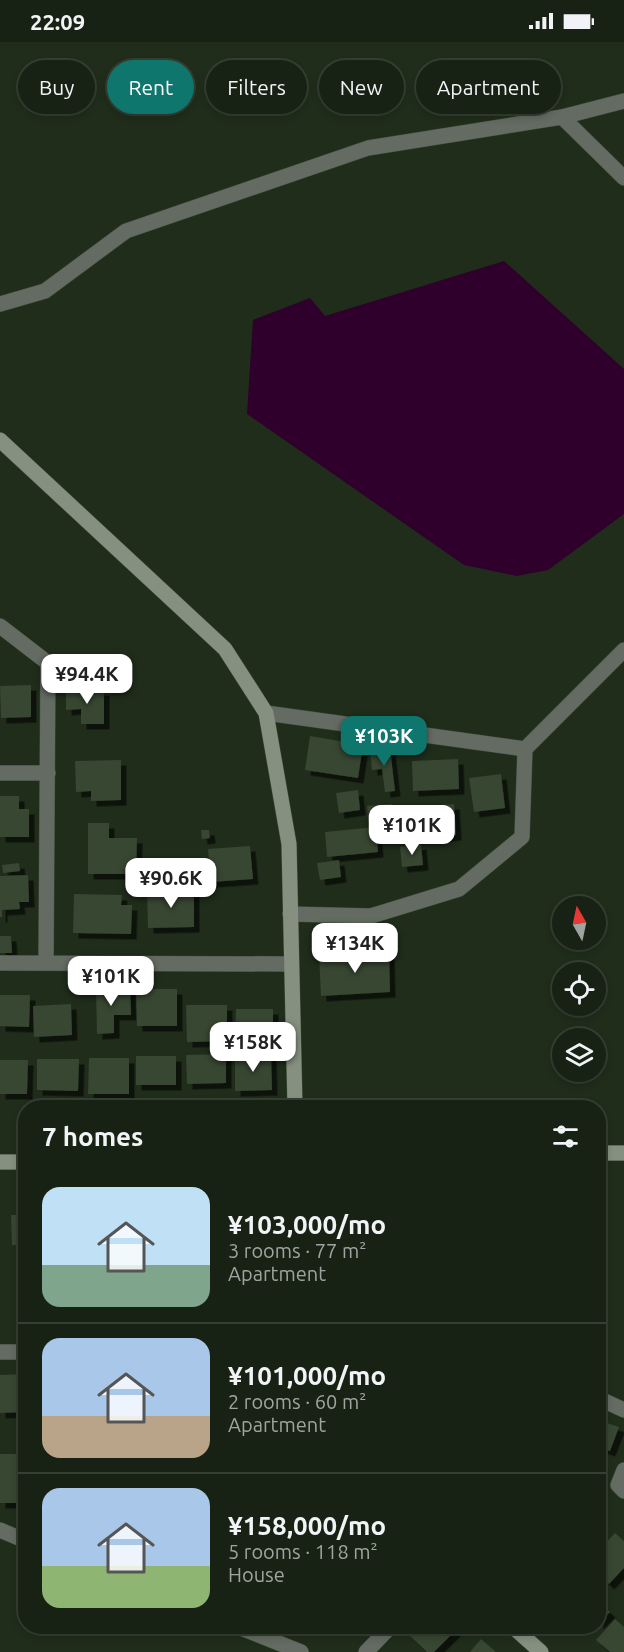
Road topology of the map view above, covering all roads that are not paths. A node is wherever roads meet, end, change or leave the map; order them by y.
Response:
1 (624, 101) edge
2 (562, 117) junction
3 (624, 178) edge
4 (0, 304) edge
5 (0, 440) edge
6 (0, 626) edge
7 (624, 650) edge
8 (266, 713) junction
9 (525, 749) junction
10 (0, 773) edge
11 (48, 773) junction
12 (290, 914) junction
13 (0, 963) edge
14 (46, 963) junction
15 (291, 964) junction
16 (296, 1100) edge
17 (624, 1153) edge
18 (606, 1154) edge
19 (0, 1162) edge
20 (18, 1162) edge
21 (0, 1352) edge
22 (18, 1352) edge
23 (606, 1402) edge
24 (624, 1410) edge
25 (624, 1470) edge
26 (624, 1491) edge
27 (0, 1530) edge
28 (18, 1538) edge
29 (256, 1634) edge
30 (383, 1634) edge
31 (521, 1634) edge
32 (301, 1652) edge
33 (366, 1652) edge
34 (541, 1652) edge

1 - 2 street
2 - 3 street
2 - 4 street
5 - 8 street
6 - 11 street
7 - 9 street
8 - 9 street
8 - 12 street
9 - 12 street
10 - 11 street
11 - 14 street
12 - 15 street
13 - 14 street
14 - 15 street
15 - 16 street
17 - 18 street
19 - 20 street
21 - 22 street
23 - 24 street
25 - 26 street
27 - 28 street
29 - 32 street
30 - 33 street
31 - 34 street

